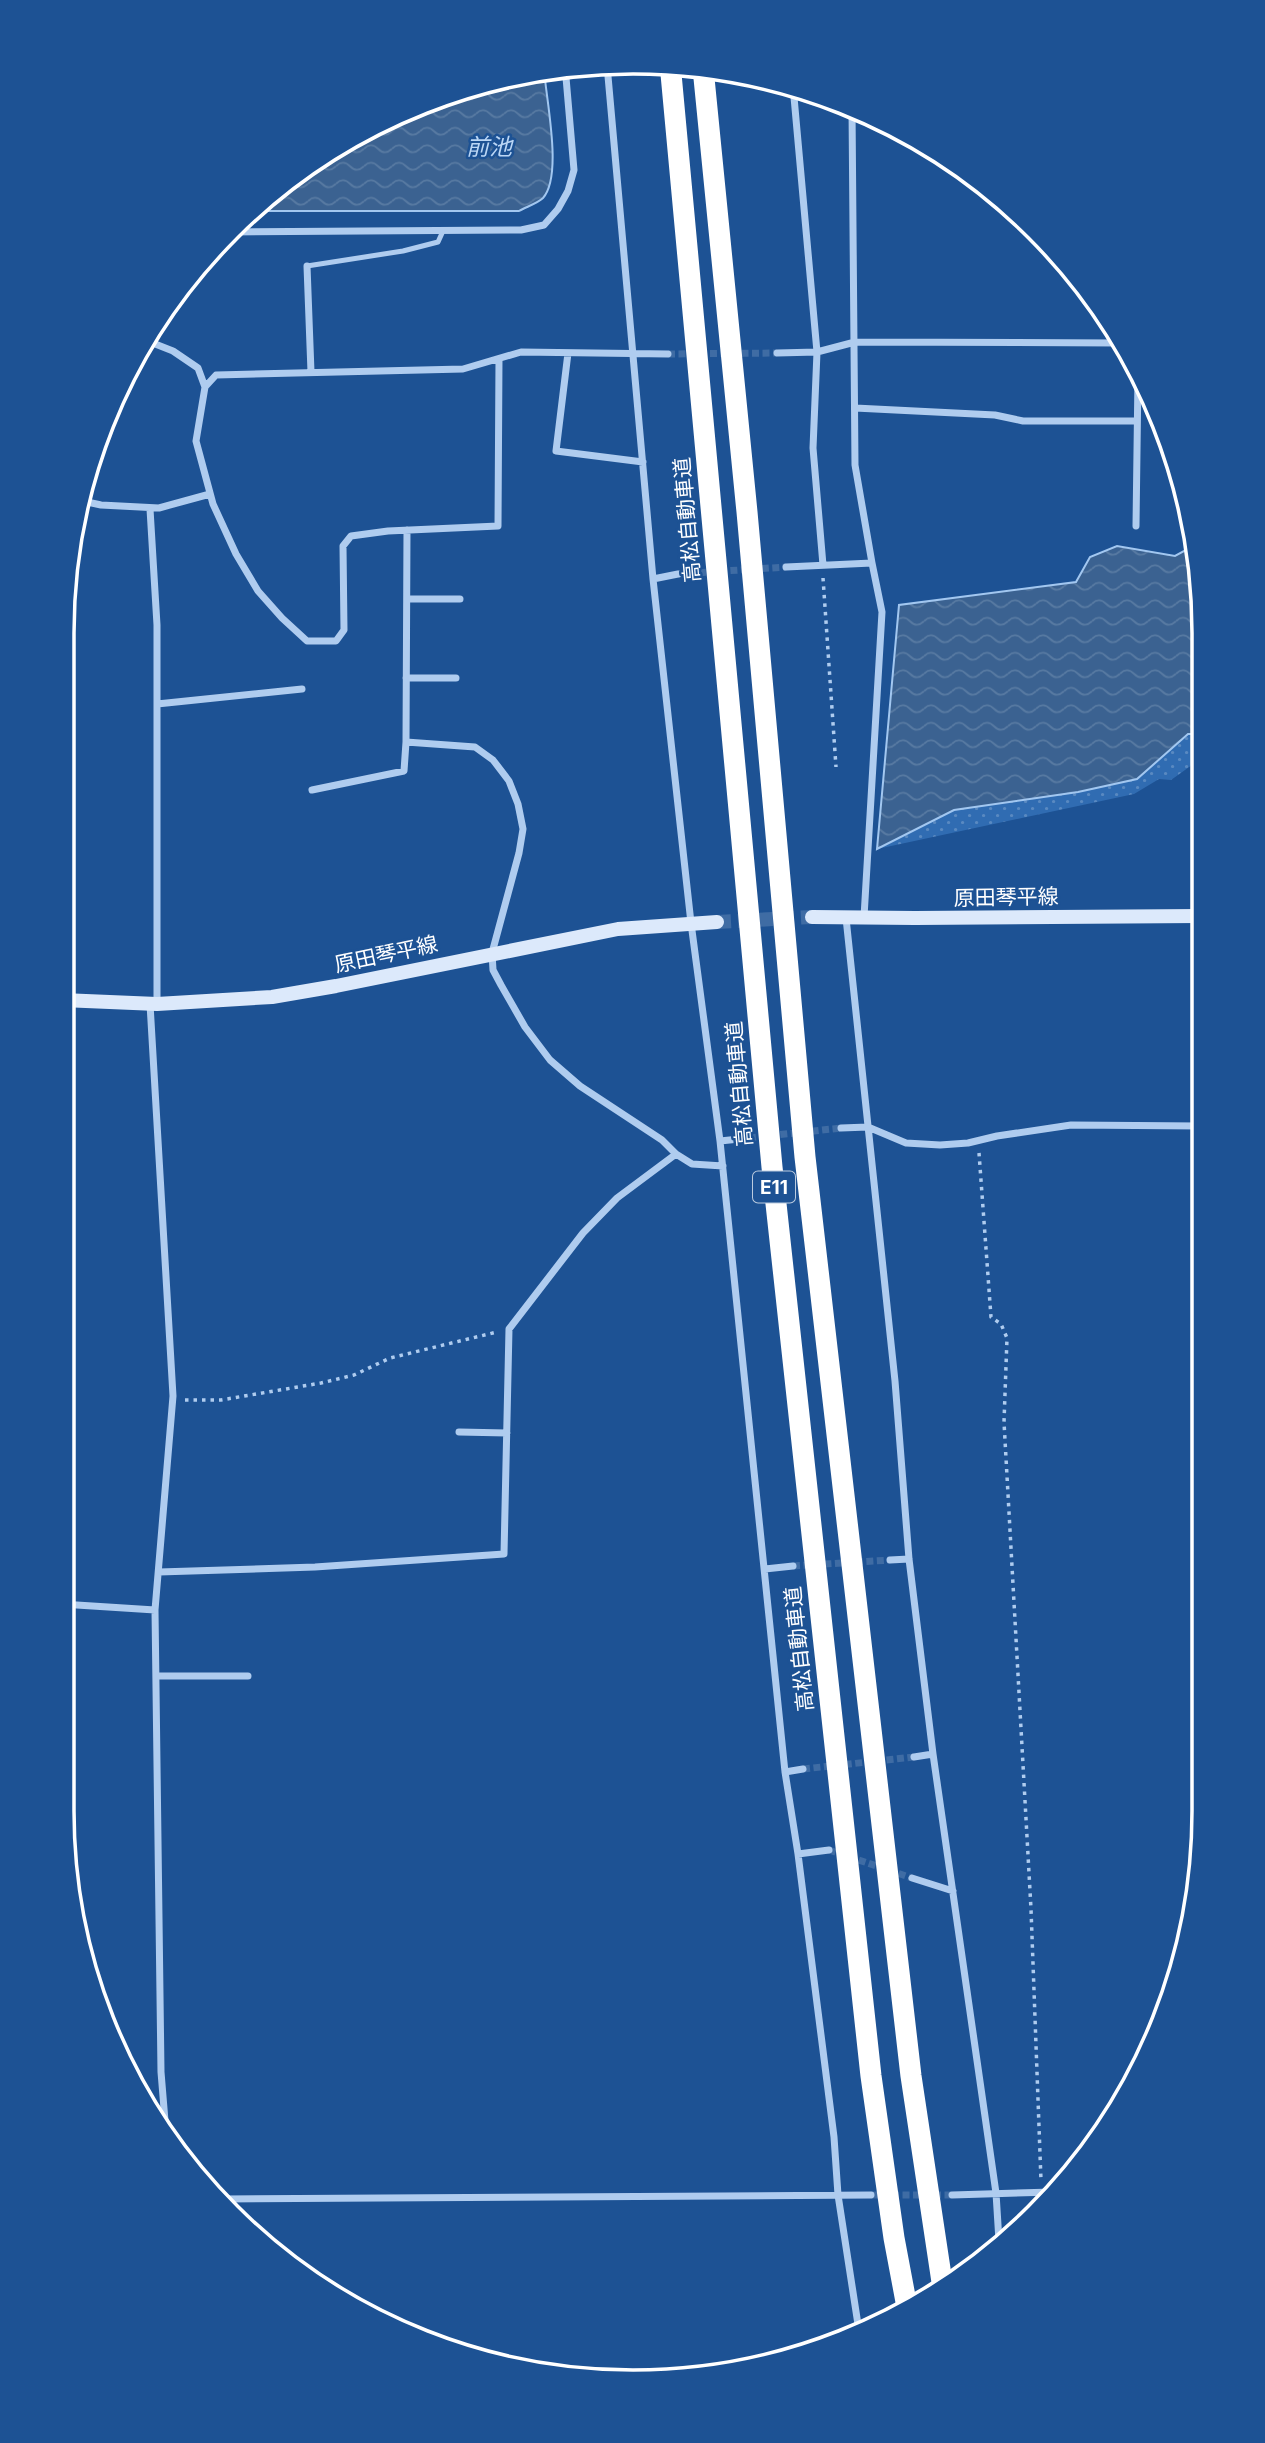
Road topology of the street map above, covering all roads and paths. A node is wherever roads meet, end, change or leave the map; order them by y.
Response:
1 (608, 75) edge
2 (671, 75) edge
3 (566, 78) edge
4 (704, 78) edge
5 (794, 98) edge
6 (852, 119) edge
7 (443, 231) junction
8 (242, 232) edge
9 (307, 266) joint
10 (855, 342) junction
11 (1111, 343) edge
12 (154, 344) edge
13 (817, 352) junction
14 (568, 353) junction
15 (777, 353) tunnel mouth
16 (634, 354) junction
17 (668, 354) tunnel mouth
18 (499, 359) junction
19 (311, 372) junction
20 (205, 387) junction
21 (1138, 393) edge
22 (855, 408) junction
23 (1137, 421) junction
24 (643, 462) junction
25 (210, 494) junction
26 (89, 502) edge
27 (150, 509) junction
28 (1136, 526) dead end
29 (407, 530) junction
30 (872, 563) junction
31 (823, 565) junction
32 (786, 567) tunnel mouth
33 (678, 574) tunnel mouth
34 (653, 579) junction
35 (407, 599) junction
36 (460, 599) dead end
37 (406, 678) junction
38 (456, 678) dead end
39 (302, 689) dead end
40 (157, 704) junction
41 (406, 742) junction
42 (836, 767) dead end
43 (312, 790) dead end
44 (1192, 916) edge
45 (812, 917) tunnel mouth
46 (846, 918) junction
47 (864, 918) junction
48 (717, 922) tunnel mouth
49 (691, 923) junction
50 (492, 953) junction
51 (74, 1001) edge
52 (154, 1004) junction
53 (1192, 1126) edge
54 (868, 1127) junction
55 (841, 1128) tunnel mouth
56 (749, 1138) tunnel mouth
57 (979, 1140) junction
58 (720, 1141) junction
59 (676, 1154) junction
60 (723, 1166) junction
61 (509, 1329) junction
62 (172, 1400) junction
63 (459, 1432) dead end
64 (507, 1433) junction
65 (909, 1559) junction
66 (890, 1560) tunnel mouth
67 (793, 1566) tunnel mouth
68 (765, 1569) junction
69 (159, 1572) junction
70 (74, 1605) edge
71 (155, 1610) junction
72 (156, 1676) junction
73 (248, 1676) dead end
74 (933, 1754) junction
75 (914, 1757) tunnel mouth
76 (803, 1769) tunnel mouth
77 (785, 1772) junction
78 (829, 1850) tunnel mouth
79 (798, 1854) junction
80 (912, 1878) tunnel mouth
81 (953, 1891) junction
82 (165, 2116) edge
83 (1041, 2192) joint
84 (996, 2193) junction
85 (871, 2194) tunnel mouth
86 (838, 2195) junction
87 (953, 2195) tunnel mouth
88 (230, 2199) edge
89 (999, 2233) edge
90 (941, 2276) edge
91 (905, 2299) edge
92 (858, 2322) edge

1 - 16 street
2 - 91 highway, 高松自動車道 / E11
3 - 7 street
4 - 90 highway, E11
5 - 13 street
6 - 10 street
7 - 8 street
7 - 9 lane
9 - 19 street
10 - 11 street
10 - 13 street
10 - 22 street
12 - 20 street
13 - 15 street
13 - 31 street
14 - 16 street
14 - 18 street
14 - 24 street
16 - 17 street
16 - 24 street
18 - 19 street
18 - 29 street
19 - 20 street
20 - 25 street
21 - 23 street
22 - 23 street
22 - 30 street
23 - 28 street
24 - 34 street
25 - 27 street
25 - 29 street
26 - 27 street
27 - 40 street
29 - 35 street
30 - 31 street
30 - 47 street
31 - 32 street
31 - 42 path
33 - 34 street
34 - 49 street
35 - 36 street
35 - 37 street
37 - 38 street
37 - 41 street
39 - 40 street
40 - 52 street
41 - 43 street
41 - 50 street
44 - 47 main road, 原田琴平線
45 - 46 main road, 原田琴平線
46 - 47 main road, 原田琴平線
46 - 54 street
48 - 49 main road, 原田琴平線
49 - 50 main road, 原田琴平線
49 - 58 street
50 - 52 main road, 原田琴平線
50 - 59 street
51 - 52 main road, 原田琴平線
52 - 62 street
53 - 57 street
54 - 55 street
54 - 57 street
54 - 65 street
56 - 58 street
57 - 83 path
58 - 60 street
59 - 60 street
59 - 61 street
60 - 68 street
61 - 62 path
61 - 64 street
62 - 69 street
63 - 64 street
64 - 69 street
65 - 66 street
65 - 74 street
67 - 68 street
68 - 77 street
69 - 71 street
70 - 71 street
71 - 72 street
72 - 73 street
72 - 82 street
74 - 75 street
74 - 81 street
76 - 77 street
77 - 79 street
78 - 79 street
79 - 86 street
80 - 81 street
81 - 84 street
83 - 84 street
84 - 87 street
84 - 89 street
85 - 86 street
86 - 88 street
86 - 92 street

